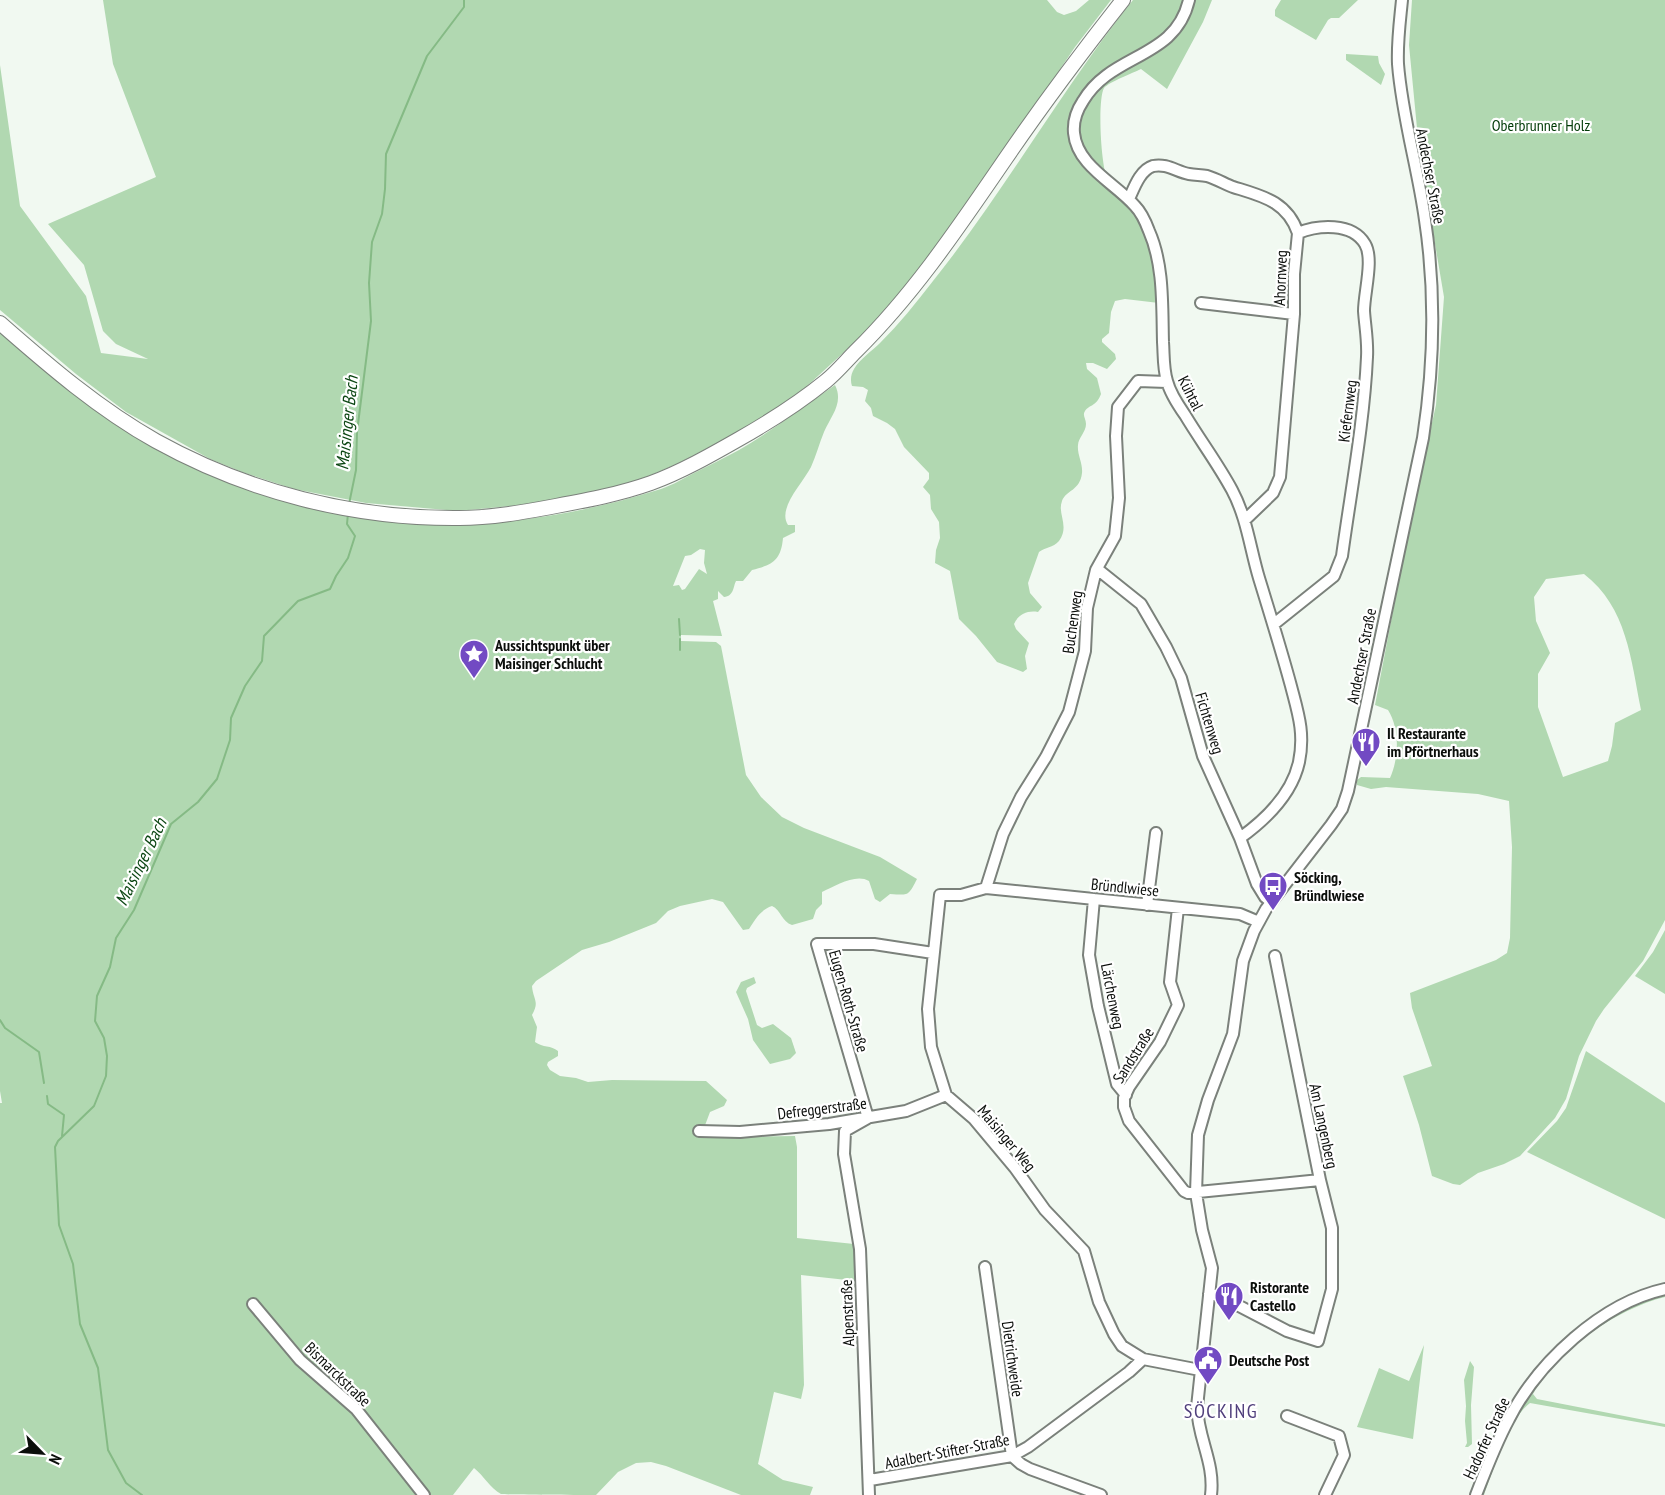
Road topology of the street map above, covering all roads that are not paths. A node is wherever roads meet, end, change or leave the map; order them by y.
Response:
1 (1122, 0) edge
2 (1189, 0) edge
3 (1402, 0) edge
4 (1129, 199) junction
5 (1298, 233) junction
6 (1201, 303) dead end
7 (1294, 314) junction
8 (0, 323) edge
9 (1167, 382) junction
10 (1245, 520) junction
11 (1096, 570) junction
12 (1274, 624) junction
13 (1156, 832) dead end
14 (1240, 838) junction
15 (986, 888) junction
16 (1094, 899) junction
17 (1271, 902) junction
18 (1147, 904) junction
19 (1178, 908) junction
20 (1259, 922) junction
21 (933, 953) junction
22 (1275, 956) dead end
23 (946, 1095) junction
24 (1126, 1095) junction
25 (868, 1118) junction
26 (699, 1131) dead end
27 (1320, 1180) junction
28 (1196, 1193) junction
29 (985, 1267) dead end
30 (1665, 1289) edge
31 (1209, 1294) junction
32 (253, 1304) dead end
33 (1143, 1359) junction
34 (1200, 1370) junction
35 (1287, 1416) dead end
36 (1012, 1456) junction
37 (870, 1480) junction
38 (424, 1495) edge
39 (869, 1495) edge
40 (1101, 1495) edge
41 (1211, 1495) edge
42 (1325, 1495) edge
43 (1476, 1495) edge

1 - 8 main road
2 - 4 street, Kühtal
3 - 17 street, Andechser Straße
4 - 5 street, Ahornweg
4 - 9 street, Kühtal
5 - 7 street, Ahornweg
5 - 12 street, Kiefernweg
6 - 7 street
7 - 10 street, Ahornweg
9 - 10 street, Kühtal
9 - 11 street, Buchenweg
10 - 12 street, Kühtal
11 - 14 street, Fichtenweg
11 - 15 street, Buchenweg
12 - 14 street, Kühtal
13 - 18 street
14 - 17 street, Fichtenweg
15 - 16 street, Bründlwiese
15 - 21 street
16 - 18 street, Bründlwiese
16 - 24 street, Lärchenweg
17 - 20 street, Andechser Straße
18 - 19 street, Bründlwiese
19 - 20 street, Bründlwiese
19 - 24 street, Sandstraße
20 - 28 street, Andechser Straße
21 - 23 street
21 - 25 street, Eugen-Roth-Straße
22 - 27 street, Am Langenberg
23 - 25 street, Defreggerstraße
23 - 33 street, Maisinger Weg
24 - 28 street, Sandstraße
25 - 26 street, Defreggerstraße
25 - 37 street, Alpenstraße
27 - 28 street, Am Langenberg
27 - 31 street
28 - 31 street, Andechser Straße
29 - 36 street, Dietrichweide
30 - 43 street, Hadorfer Straße
31 - 34 street, Andechser Straße
32 - 38 street, Bismarckstraße
33 - 34 street, Maisinger Weg
33 - 36 street, Adalbert-Stifter-Straße
34 - 41 street, Andechser Straße
35 - 42 street
36 - 37 street, Adalbert-Stifter-Straße
36 - 40 street
37 - 39 street, Alpenstraße

